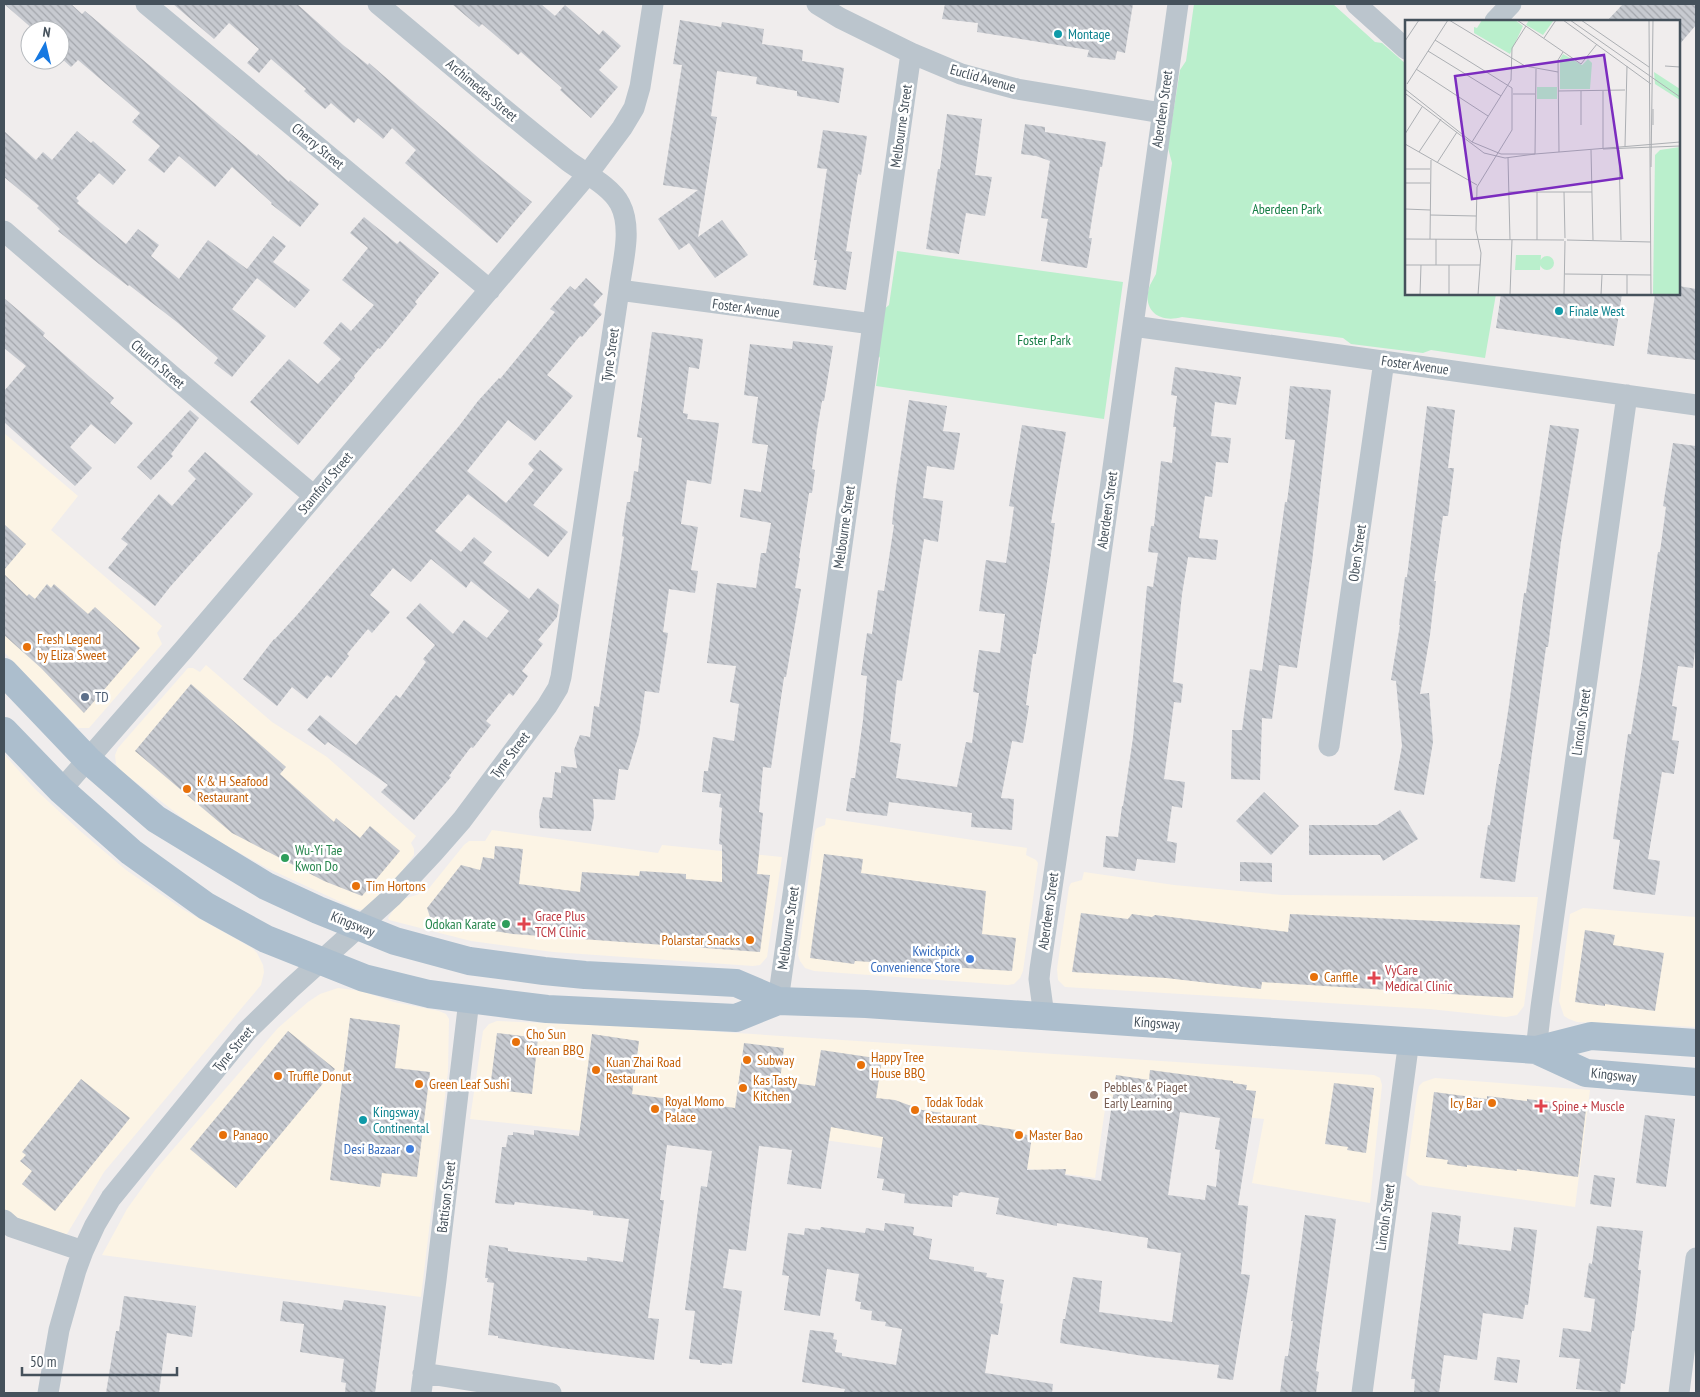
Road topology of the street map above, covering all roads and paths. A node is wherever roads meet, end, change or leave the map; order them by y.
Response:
1 (146, 4) edge
2 (378, 4) edge
3 (653, 4) edge
4 (817, 4) edge
5 (1178, 4) edge
6 (1356, 4) edge
7 (1511, 4) edge
8 (1496, 20) edge
9 (1405, 48) edge
10 (911, 53) junction
11 (1162, 113) junction
12 (587, 175) junction
13 (4, 231) edge
14 (490, 290) junction
15 (619, 290) junction
16 (872, 324) junction
17 (1133, 326) junction
18 (1384, 361) junction
19 (1627, 395) junction
20 (1696, 405) edge
21 (314, 496) junction
22 (4, 672) edge
23 (4, 731) edge
24 (1329, 746) dead end
25 (88, 760) junction
26 (61, 790) junction
27 (359, 927) junction
28 (321, 961) junction
29 (469, 1000) junction
30 (778, 1001) junction
31 (1044, 1016) junction
32 (1409, 1040) junction
33 (1696, 1043) edge
34 (1536, 1050) junction
35 (1696, 1082) edge
36 (4, 1220) edge
37 (82, 1250) junction
38 (1696, 1258) edge
39 (422, 1383) edge
40 (48, 1393) edge
41 (551, 1393) edge
42 (1362, 1393) edge
43 (1679, 1393) edge

1 - 14 street, Cherry Street
2 - 12 street, Archimedes Street
3 - 12 street
4 - 10 street, Euclid Avenue
5 - 11 street, Aberdeen Street
6 - 9 street
7 - 8 street
10 - 11 street, Euclid Avenue
10 - 16 street, Melbourne Street
11 - 17 street, Aberdeen Street
12 - 14 street, Stamford Street
12 - 15 street, Tyne Street
13 - 21 street, Church Street
14 - 21 street, Stamford Street
15 - 16 street, Foster Avenue
15 - 27 street, Tyne Street
16 - 30 street, Melbourne Street
17 - 18 street, Foster Avenue
17 - 31 street, Aberdeen Street
18 - 19 street, Foster Avenue
18 - 24 street, Oben Street
19 - 20 street, Foster Avenue
19 - 34 street, Lincoln Street
21 - 25 street, Stamford Street
22 - 25 main road, Kingsway
23 - 26 main road, Kingsway
25 - 26 street, Stamford Street
25 - 27 main road, Kingsway
26 - 28 main road, Kingsway
27 - 28 street, Tyne Street
27 - 30 main road, Kingsway
28 - 29 main road, Kingsway
28 - 37 street, Tyne Street
29 - 30 main road, Kingsway
29 - 39 street, Battison Street
30 - 31 main road, Kingsway
31 - 32 main road, Kingsway
32 - 34 main road, Kingsway
32 - 42 street, Lincoln Street
33 - 34 main road, Kingsway
34 - 35 main road, Kingsway
36 - 37 street
37 - 40 street, Tyne Street
38 - 43 street
39 - 41 street

